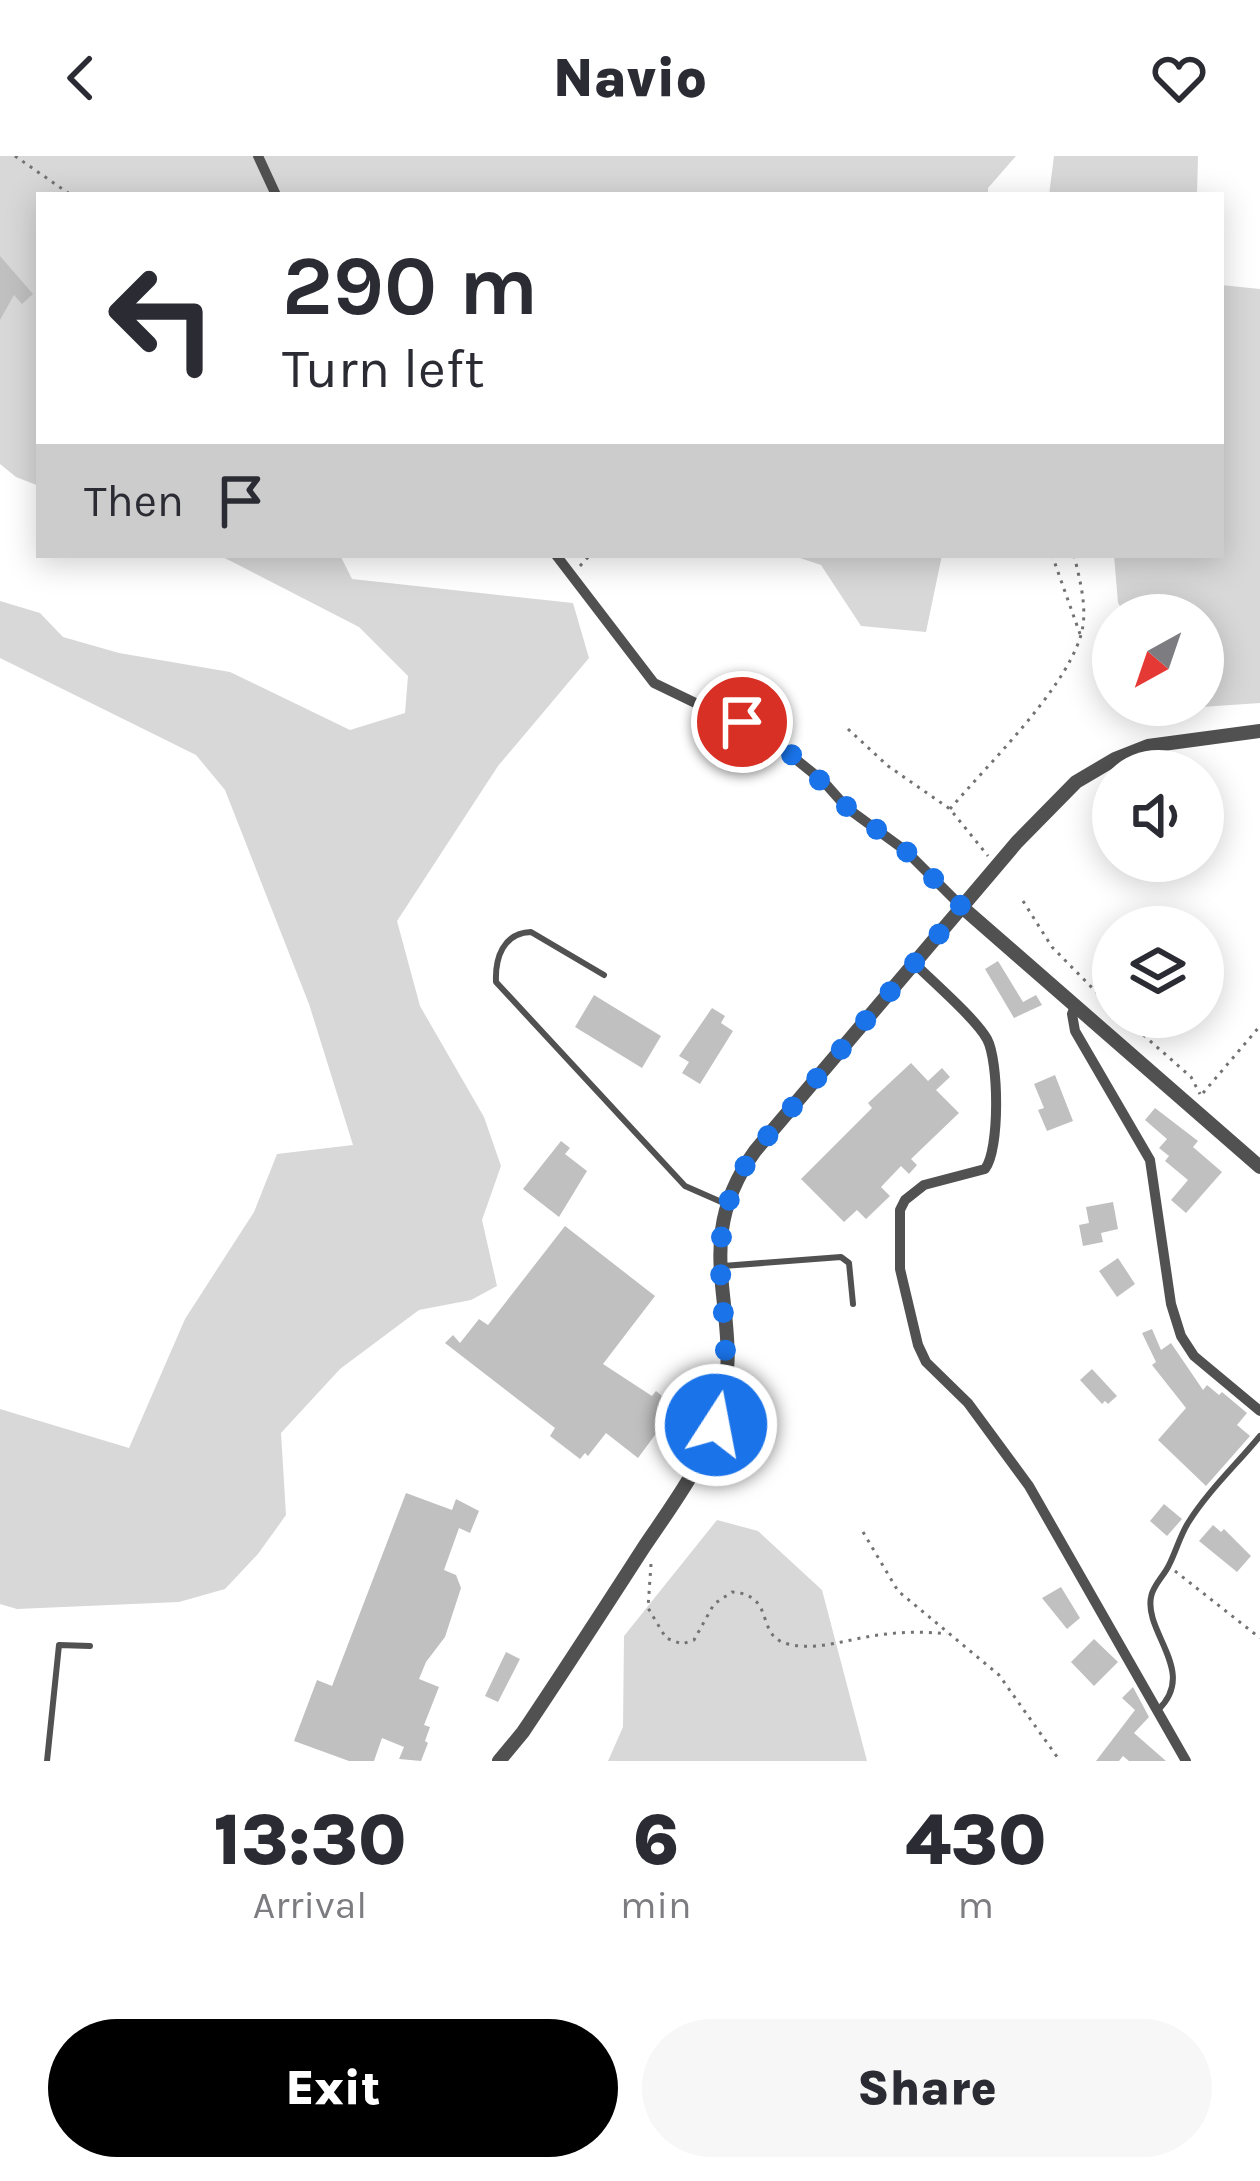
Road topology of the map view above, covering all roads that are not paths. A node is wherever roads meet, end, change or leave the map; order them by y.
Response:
1 (259, 156) edge
2 (276, 192) edge
3 (558, 558) edge
4 (1260, 731) edge
5 (962, 907) junction
6 (914, 963) junction
7 (604, 975) dead end
8 (1076, 1006) junction
9 (1260, 1167) edge
10 (726, 1204) junction
11 (719, 1266) junction
12 (853, 1304) dead end
13 (1260, 1412) edge
14 (1260, 1436) edge
15 (90, 1646) dead end
16 (1158, 1710) junction
17 (47, 1761) edge
18 (499, 1761) edge
19 (1186, 1761) edge

1 - 2 street
3 - 5 street
4 - 5 street
5 - 6 street
5 - 8 street
6 - 10 street
6 - 16 street
7 - 10 lane
8 - 9 street
8 - 13 street
10 - 11 street
11 - 12 lane
11 - 18 street
14 - 16 lane
15 - 17 lane
16 - 19 street

